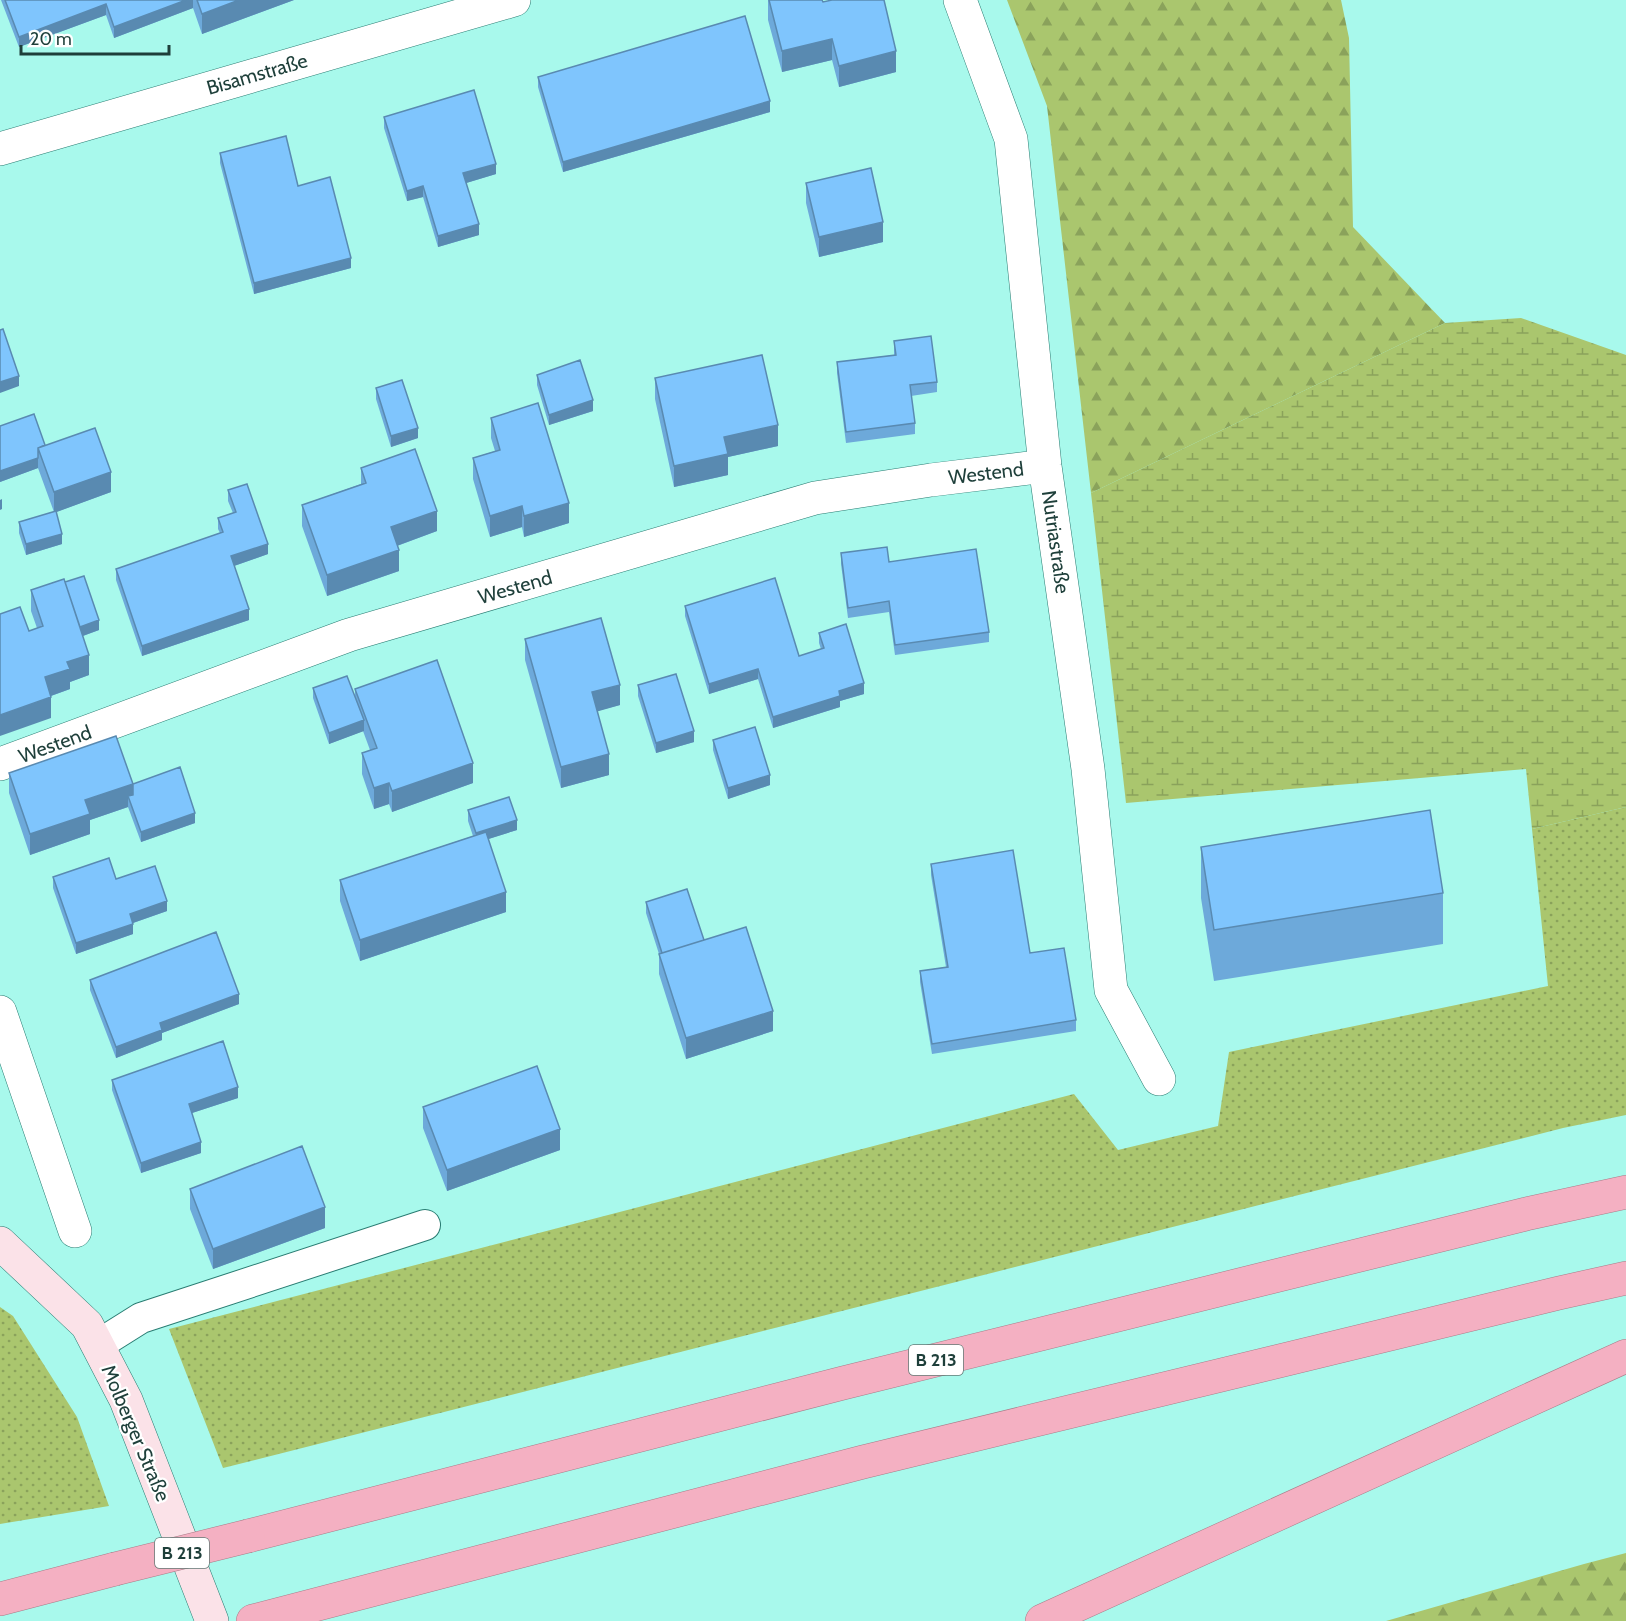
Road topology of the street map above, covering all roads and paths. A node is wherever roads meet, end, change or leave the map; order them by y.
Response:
1 (514, 0) edge
2 (960, 0) edge
3 (2, 143) edge
4 (1045, 466) junction
5 (0, 764) edge
6 (0, 1012) edge
7 (1159, 1079) dead end
8 (1626, 1192) edge
9 (426, 1225) dead end
10 (75, 1231) dead end
11 (0, 1244) edge
12 (1626, 1278) edge
13 (98, 1346) junction
14 (1626, 1356) edge
15 (0, 1599) edge
16 (264, 1618) edge
17 (212, 1621) edge
18 (1042, 1621) edge

1 - 3 street, Bisamstraße
2 - 4 street, Nutriastraße
4 - 5 street, Westend
4 - 7 street, Nutriastraße
6 - 10 street
8 - 15 highway, B 213, bridge
9 - 13 lane
11 - 13 main road, Molberger Straße
12 - 16 highway
13 - 17 main road, Molberger Straße
14 - 18 highway

